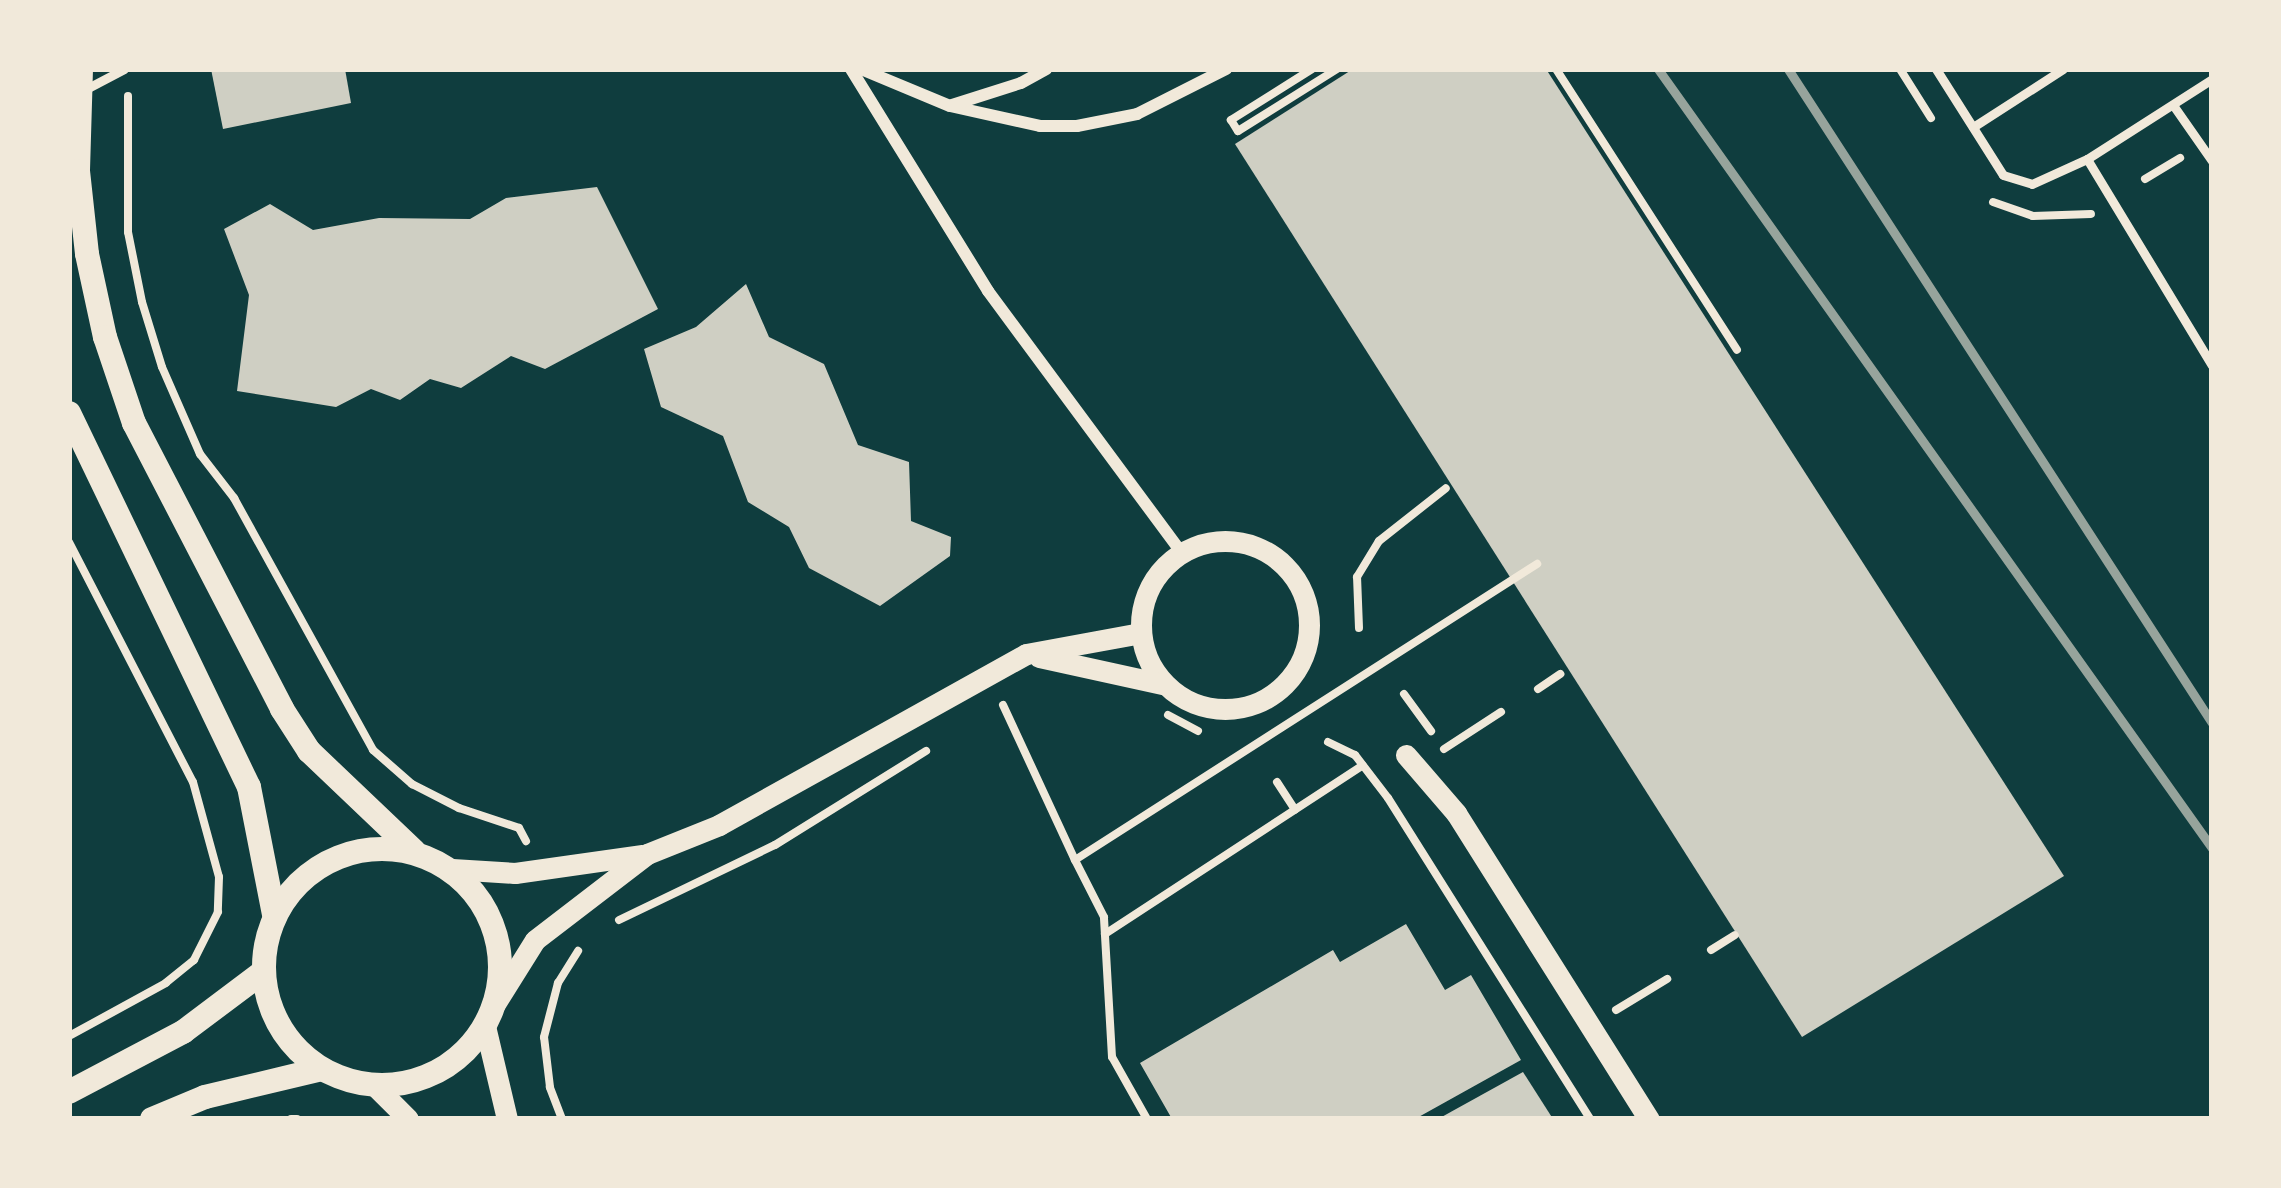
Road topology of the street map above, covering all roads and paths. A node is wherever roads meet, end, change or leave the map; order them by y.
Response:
1 (124, 69) edge
2 (851, 69) edge
3 (861, 69) edge
4 (1046, 69) edge
5 (1226, 69) edge
6 (1312, 69) edge
7 (1337, 69) edge
8 (1556, 69) edge
9 (1936, 69) edge
10 (2063, 69) edge
11 (2212, 79) edge
12 (81, 81) edge
13 (129, 92) dead end
14 (2173, 105) junction
15 (950, 106) junction
16 (1972, 127) junction
17 (2184, 156) dead end
18 (2087, 159) junction
19 (2212, 161) edge
20 (2145, 179) dead end
21 (1737, 350) dead end
22 (2212, 365) edge
23 (69, 413) edge
24 (1446, 488) dead end
25 (69, 542) edge
26 (1181, 553) junction
27 (1537, 564) dead end
28 (1359, 628) dead end
29 (1140, 633) junction
30 (1026, 654) junction
31 (1560, 674) dead end
32 (1162, 684) junction
33 (1538, 688) dead end
34 (1023, 696) dead end
35 (1003, 705) junction
36 (1154, 707) dead end
37 (992, 710) dead end
38 (1501, 712) dead end
39 (1198, 731) dead end
40 (1328, 742) dead end
41 (933, 746) dead end
42 (1444, 748) dead end
43 (1406, 755) dead end
44 (1363, 765) junction
45 (1277, 782) dead end
46 (1294, 810) junction
47 (414, 851) junction
48 (647, 854) junction
49 (1076, 860) junction
50 (452, 869) junction
51 (540, 869) junction
52 (274, 915) junction
53 (564, 916) junction
54 (610, 925) dead end
55 (1105, 934) junction
56 (1735, 935) dead end
57 (595, 936) dead end
58 (580, 948) junction
59 (1711, 950) dead end
60 (263, 973) junction
61 (1667, 979) dead end
62 (1616, 1010) dead end
63 (490, 1015) junction
64 (69, 1036) edge
65 (322, 1069) junction
66 (374, 1085) junction
67 (69, 1092) edge
68 (152, 1119) edge
69 (408, 1119) edge
70 (507, 1119) edge
71 (562, 1119) edge
72 (1147, 1119) edge
73 (1590, 1119) edge
74 (1649, 1119) edge

1 - 12 lane
2 - 26 street
3 - 15 street
4 - 15 street
5 - 15 street
6 - 7 path
8 - 21 path
9 - 16 lane
10 - 16 lane
11 - 14 lane
12 - 47 main road
13 - 51 path
14 - 18 lane
14 - 19 lane
16 - 18 lane
17 - 20 path
18 - 22 lane
23 - 52 main road
24 - 28 path
25 - 64 path
26 - 29 street
26 - 32 street
27 - 49 path
29 - 30 street
29 - 32 street
30 - 32 street
30 - 48 street
31 - 33 path
34 - 35 path
35 - 37 path
35 - 49 path
36 - 39 path
38 - 42 path
40 - 44 path
41 - 54 path
43 - 74 street
44 - 46 path
44 - 73 path
45 - 46 path
46 - 55 path
47 - 50 main road
47 - 52 main road
48 - 51 street
48 - 53 street
49 - 55 path
50 - 51 street
50 - 63 main road
52 - 60 main road
53 - 58 path
53 - 63 street
55 - 72 path
56 - 59 path
57 - 58 path
58 - 71 path
60 - 65 main road
60 - 67 main road
61 - 62 path
63 - 66 main road
63 - 70 street
65 - 66 main road
65 - 68 main road
66 - 69 street

